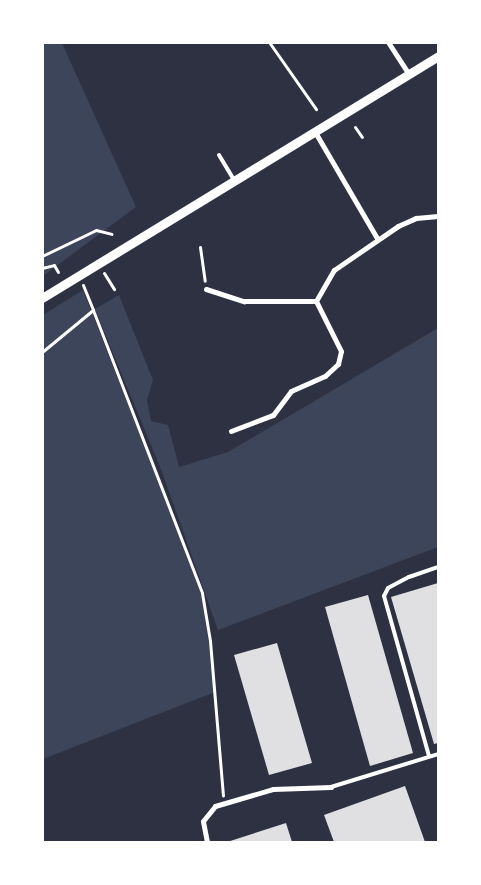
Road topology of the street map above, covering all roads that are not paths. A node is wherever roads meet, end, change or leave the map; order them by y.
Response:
1 (388, 42) edge
2 (438, 56) edge
3 (409, 74) junction
4 (315, 132) junction
5 (219, 155) dead end
6 (234, 180) junction
7 (438, 216) edge
8 (377, 238) junction
9 (206, 289) road end
10 (42, 298) edge
11 (316, 301) junction
12 (231, 432) dead end
13 (438, 567) edge
14 (438, 754) edge
15 (429, 756) junction
16 (331, 787) joint
17 (207, 842) edge

1 - 3 street
2 - 3 street
3 - 4 street
4 - 6 street
4 - 8 street
5 - 6 lane
6 - 10 street
7 - 8 street
8 - 11 street
9 - 11 street
11 - 12 street
13 - 15 lane
14 - 15 lane
15 - 16 lane
16 - 17 street

